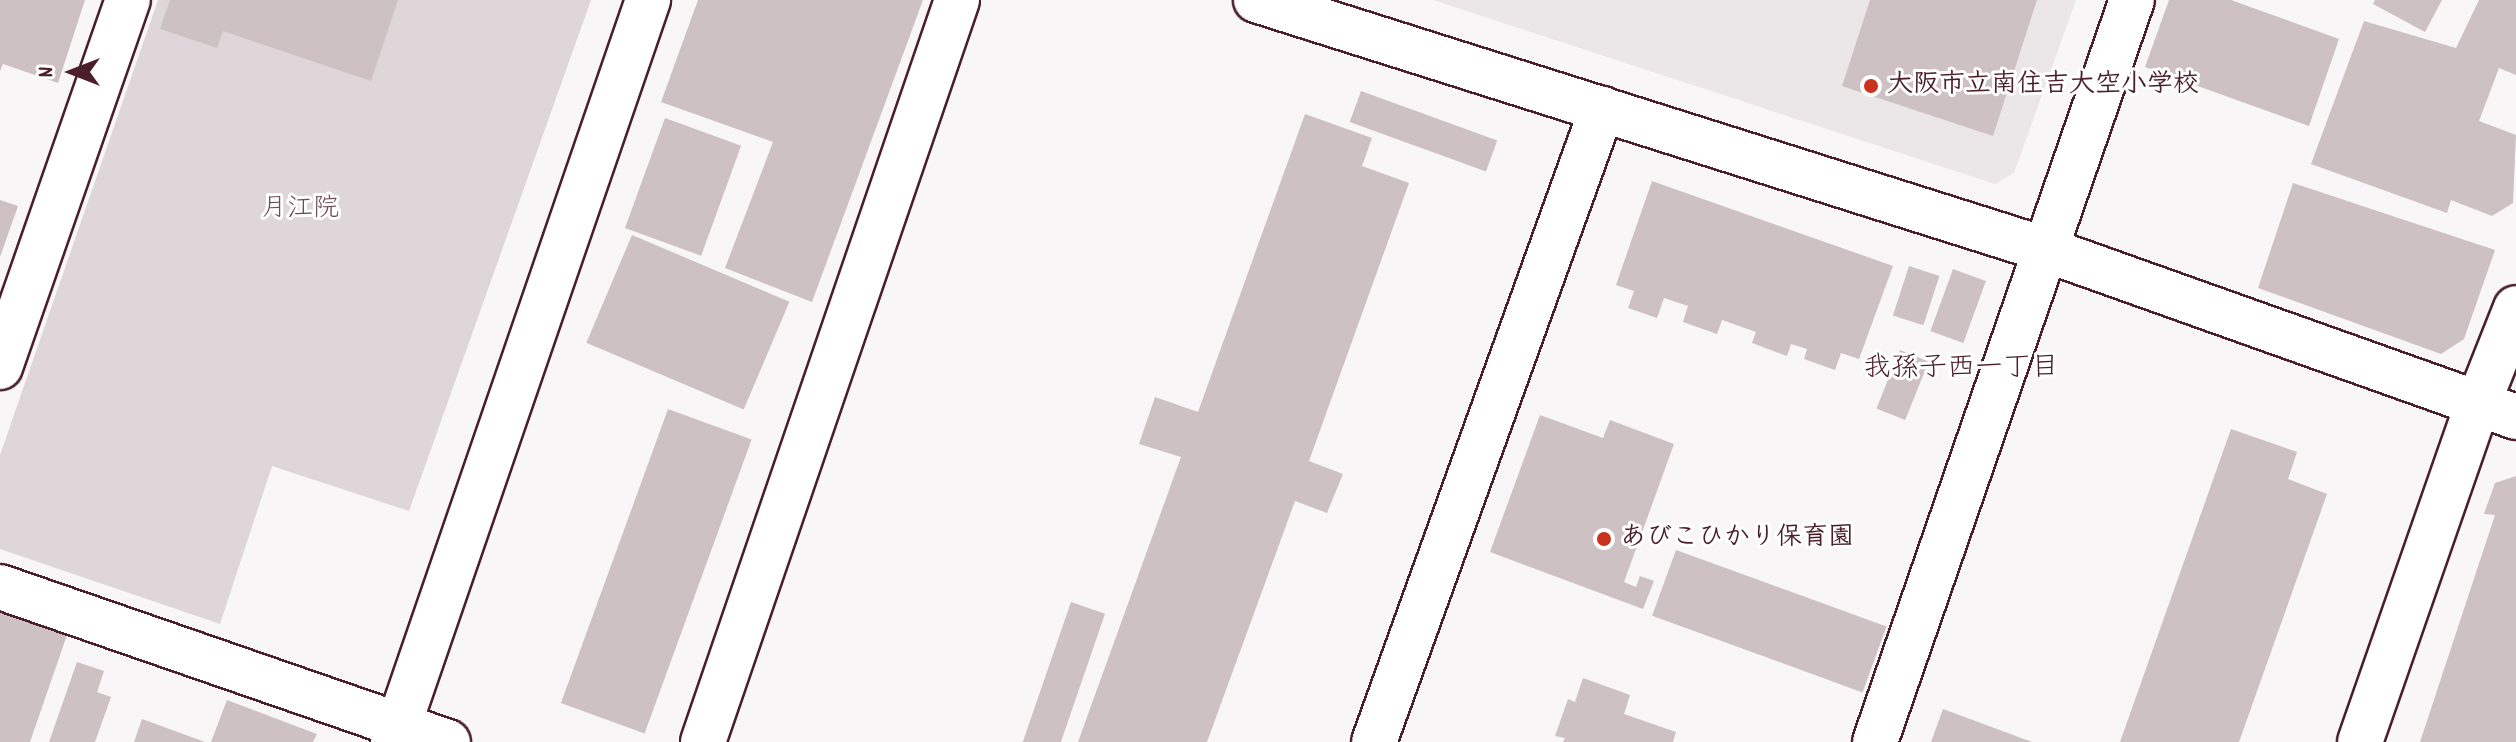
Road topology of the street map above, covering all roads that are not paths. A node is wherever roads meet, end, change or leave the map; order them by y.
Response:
1 (128, 0) edge
2 (648, 0) edge
3 (957, 0) edge
4 (1256, 0) edge
5 (2132, 0) edge
6 (1602, 109) junction
7 (2047, 250) junction
8 (2516, 308) edge
9 (0, 367) edge
10 (2497, 411) edge
11 (0, 587) edge
12 (396, 734) edge
13 (448, 742) edge
14 (703, 742) edge
15 (1374, 742) edge
16 (1875, 742) edge
17 (2360, 742) edge

1 - 9 street
2 - 12 street
3 - 14 street
4 - 6 street
5 - 7 street
6 - 7 street
6 - 15 street
7 - 10 street
7 - 16 street
8 - 10 street
10 - 17 street
11 - 12 street
12 - 13 street

